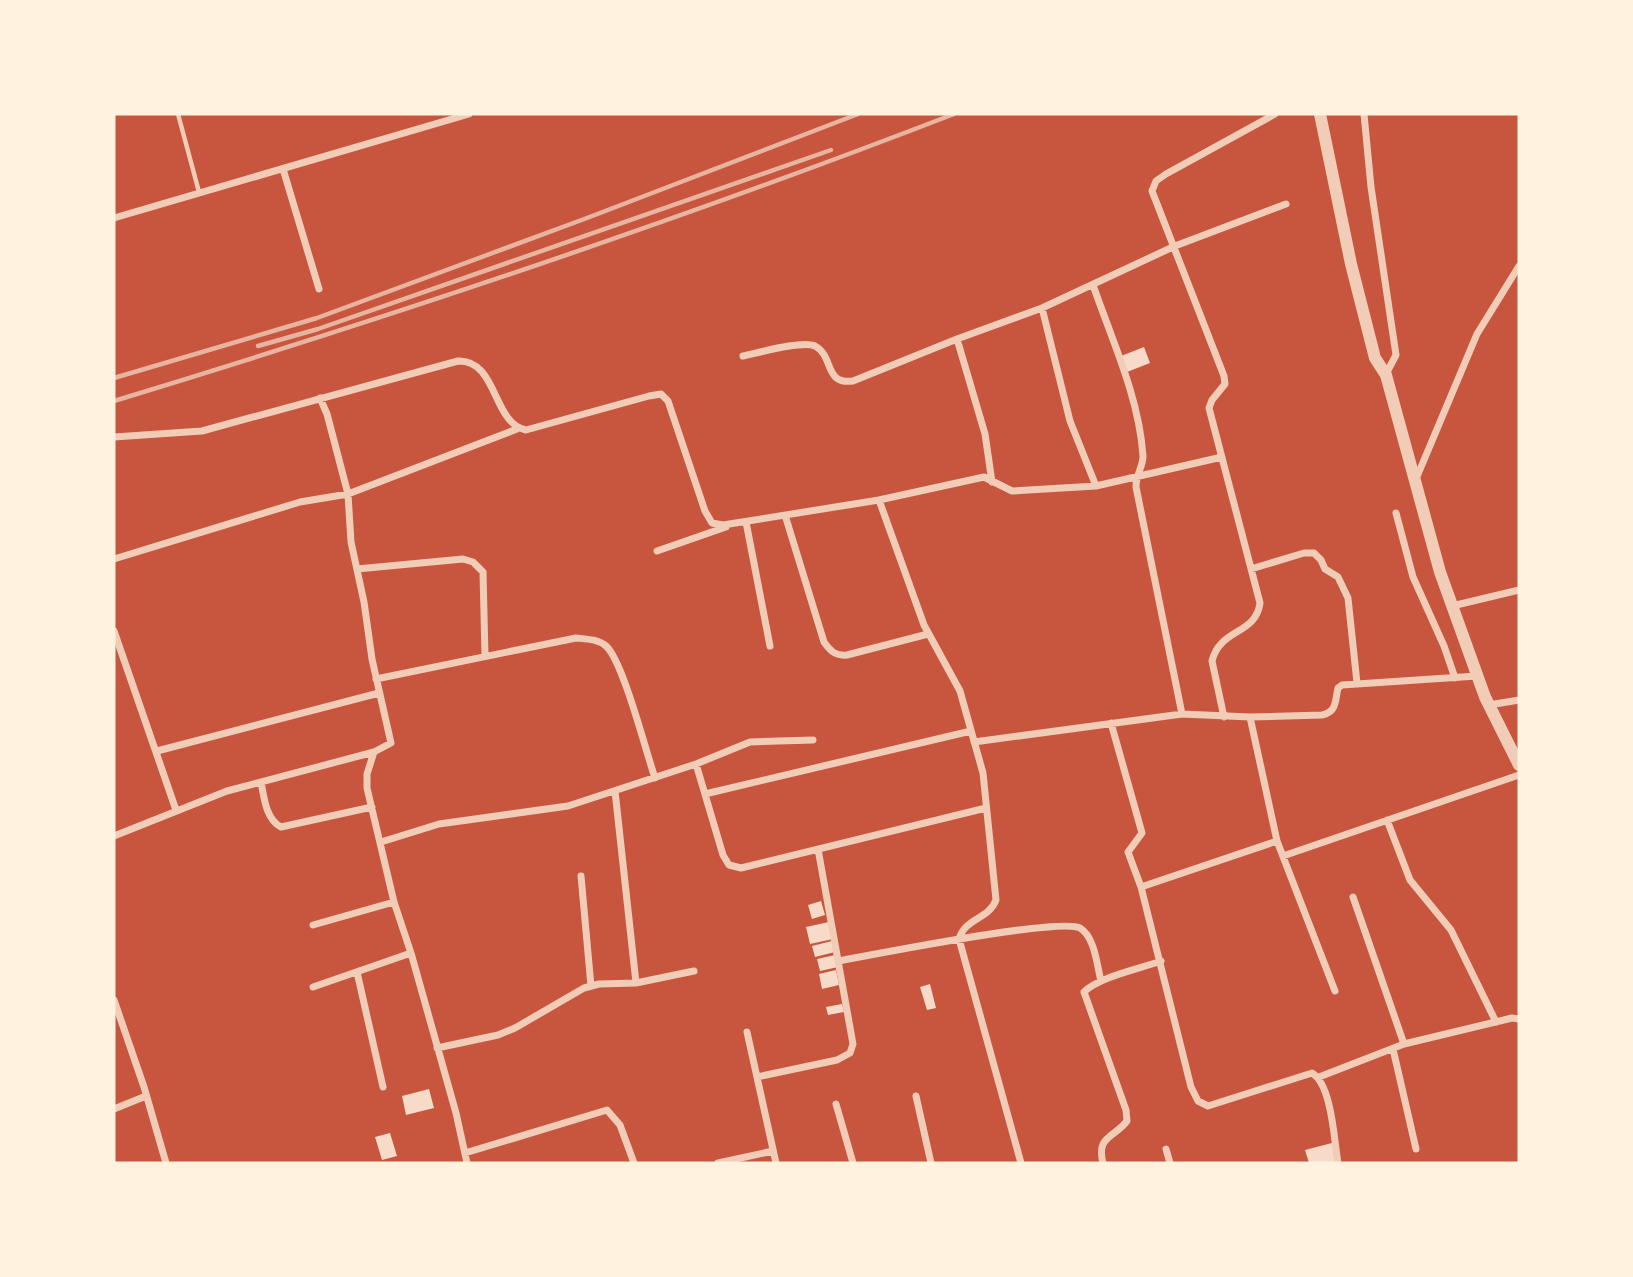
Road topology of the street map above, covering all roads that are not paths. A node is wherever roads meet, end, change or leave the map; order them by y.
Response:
1 (178, 114) edge
2 (465, 114) edge
3 (1275, 114) edge
4 (1321, 114) edge
5 (1364, 114) edge
6 (283, 169) junction
7 (200, 193) junction
8 (1286, 204) dead end
9 (114, 218) edge
10 (1175, 246) junction
11 (1519, 266) edge
12 (1519, 280) edge
13 (1093, 285) junction
14 (319, 289) dead end
15 (1505, 289) junction
16 (1042, 309) junction
17 (957, 339) junction
18 (743, 356) dead end
19 (1386, 375) junction
20 (320, 398) junction
21 (517, 429) junction
22 (114, 437) edge
23 (1222, 457) junction
24 (1136, 476) junction
25 (992, 482) junction
26 (1415, 483) junction
27 (1096, 485) junction
28 (348, 494) junction
29 (879, 500) junction
30 (1396, 513) dead end
31 (785, 516) junction
32 (746, 522) junction
33 (736, 524) junction
34 (657, 551) dead end
35 (114, 559) edge
36 (357, 569) junction
37 (1251, 569) junction
38 (1519, 590) edge
39 (1451, 606) junction
40 (114, 631) edge
41 (928, 634) junction
42 (770, 646) dead end
43 (485, 656) junction
44 (1477, 676) junction
45 (1455, 678) junction
46 (376, 679) junction
47 (1357, 683) junction
48 (379, 693) junction
49 (1519, 700) edge
50 (1489, 705) junction
51 (1182, 714) junction
52 (1224, 717) junction
53 (1250, 717) junction
54 (1111, 723) junction
55 (971, 731) junction
56 (813, 740) dead end
57 (974, 742) junction
58 (157, 751) junction
59 (374, 752) junction
60 (696, 764) junction
61 (1519, 766) edge
62 (655, 778) junction
63 (261, 782) junction
64 (615, 791) junction
65 (705, 794) junction
66 (372, 807) junction
67 (986, 808) junction
68 (176, 810) junction
69 (1387, 820) junction
70 (114, 836) edge
71 (1277, 841) junction
72 (381, 842) junction
73 (818, 849) junction
74 (1283, 856) junction
75 (581, 876) dead end
76 (1141, 887) junction
77 (1353, 897) dead end
78 (394, 902) junction
79 (313, 925) dead end
80 (959, 939) junction
81 (411, 953) junction
82 (838, 961) junction
83 (1161, 961) junction
84 (694, 971) dead end
85 (357, 972) junction
86 (1101, 981) junction
87 (636, 982) junction
88 (591, 986) junction
89 (313, 987) dead end
90 (1335, 991) dead end
91 (114, 1000) edge
92 (1519, 1019) edge
93 (117, 1022) edge
94 (1496, 1022) junction
95 (747, 1032) dead end
96 (1404, 1044) junction
97 (437, 1048) junction
98 (1393, 1049) junction
99 (757, 1077) junction
100 (1319, 1077) junction
101 (383, 1087) dead end
102 (146, 1096) junction
103 (916, 1096) dead end
104 (835, 1104) dead end
105 (114, 1109) edge
106 (1166, 1149) dead end
107 (1416, 1149) dead end
108 (773, 1151) junction
109 (465, 1153) junction
110 (166, 1163) edge
111 (467, 1163) edge
112 (634, 1163) edge
113 (718, 1163) edge
114 (776, 1163) edge
115 (853, 1163) edge
116 (931, 1163) edge
117 (1021, 1163) edge
118 (1103, 1163) edge
119 (1170, 1163) edge
120 (1338, 1163) edge

1 - 7 lane
2 - 6 street
3 - 10 street
4 - 19 street
5 - 19 street
6 - 7 street
6 - 14 street
7 - 9 street
8 - 10 street
10 - 13 street
10 - 23 street
11 - 15 street
12 - 15 street
13 - 16 street
13 - 24 street
15 - 26 street
16 - 17 street
16 - 27 street
17 - 18 street
17 - 25 street
19 - 26 street
20 - 21 street
20 - 22 street
20 - 28 street
21 - 28 street
21 - 33 street
23 - 24 street
23 - 37 street
24 - 27 street
24 - 51 street
25 - 27 street
25 - 29 street
26 - 39 street
28 - 35 street
28 - 36 street
29 - 31 street
29 - 41 street
30 - 45 street
31 - 32 street
31 - 41 street
32 - 33 street
32 - 42 street
33 - 34 street
36 - 43 street
36 - 46 street
37 - 47 street
37 - 52 street
38 - 39 street
39 - 44 street
40 - 58 street
41 - 55 street
43 - 46 street
43 - 62 street
44 - 45 street
44 - 50 street
45 - 47 street
46 - 48 street
47 - 53 street
48 - 58 street
48 - 59 street
49 - 50 street
50 - 61 street
51 - 52 street
51 - 54 street
52 - 53 street
53 - 71 street
54 - 57 street
54 - 76 street
55 - 57 street
55 - 65 street
56 - 60 street
57 - 67 street
58 - 68 street
59 - 63 street
59 - 66 street
60 - 62 street
60 - 65 street
61 - 69 street
62 - 64 street
63 - 66 street
63 - 68 street
64 - 72 street
64 - 87 street
65 - 73 street
66 - 72 street
67 - 73 street
67 - 80 street
68 - 70 street
69 - 74 street
69 - 94 street
71 - 74 street
71 - 76 street
72 - 78 street
73 - 82 street
74 - 90 street
75 - 88 street
76 - 83 street
77 - 96 street
78 - 79 street
78 - 81 street
80 - 82 street
80 - 86 street
80 - 117 street
81 - 85 street
81 - 97 street
82 - 99 street
83 - 86 street
83 - 100 street
84 - 87 street
85 - 89 street
85 - 101 street
86 - 118 street
87 - 88 street
88 - 97 street
91 - 93 street
92 - 94 street
93 - 102 street
94 - 96 street
95 - 99 street
96 - 98 street
97 - 109 street
98 - 100 street
98 - 107 street
99 - 108 street
100 - 120 street
102 - 105 street
102 - 110 street
103 - 116 street
104 - 115 street
106 - 119 street
108 - 113 street
108 - 114 street
109 - 111 street
109 - 112 street

